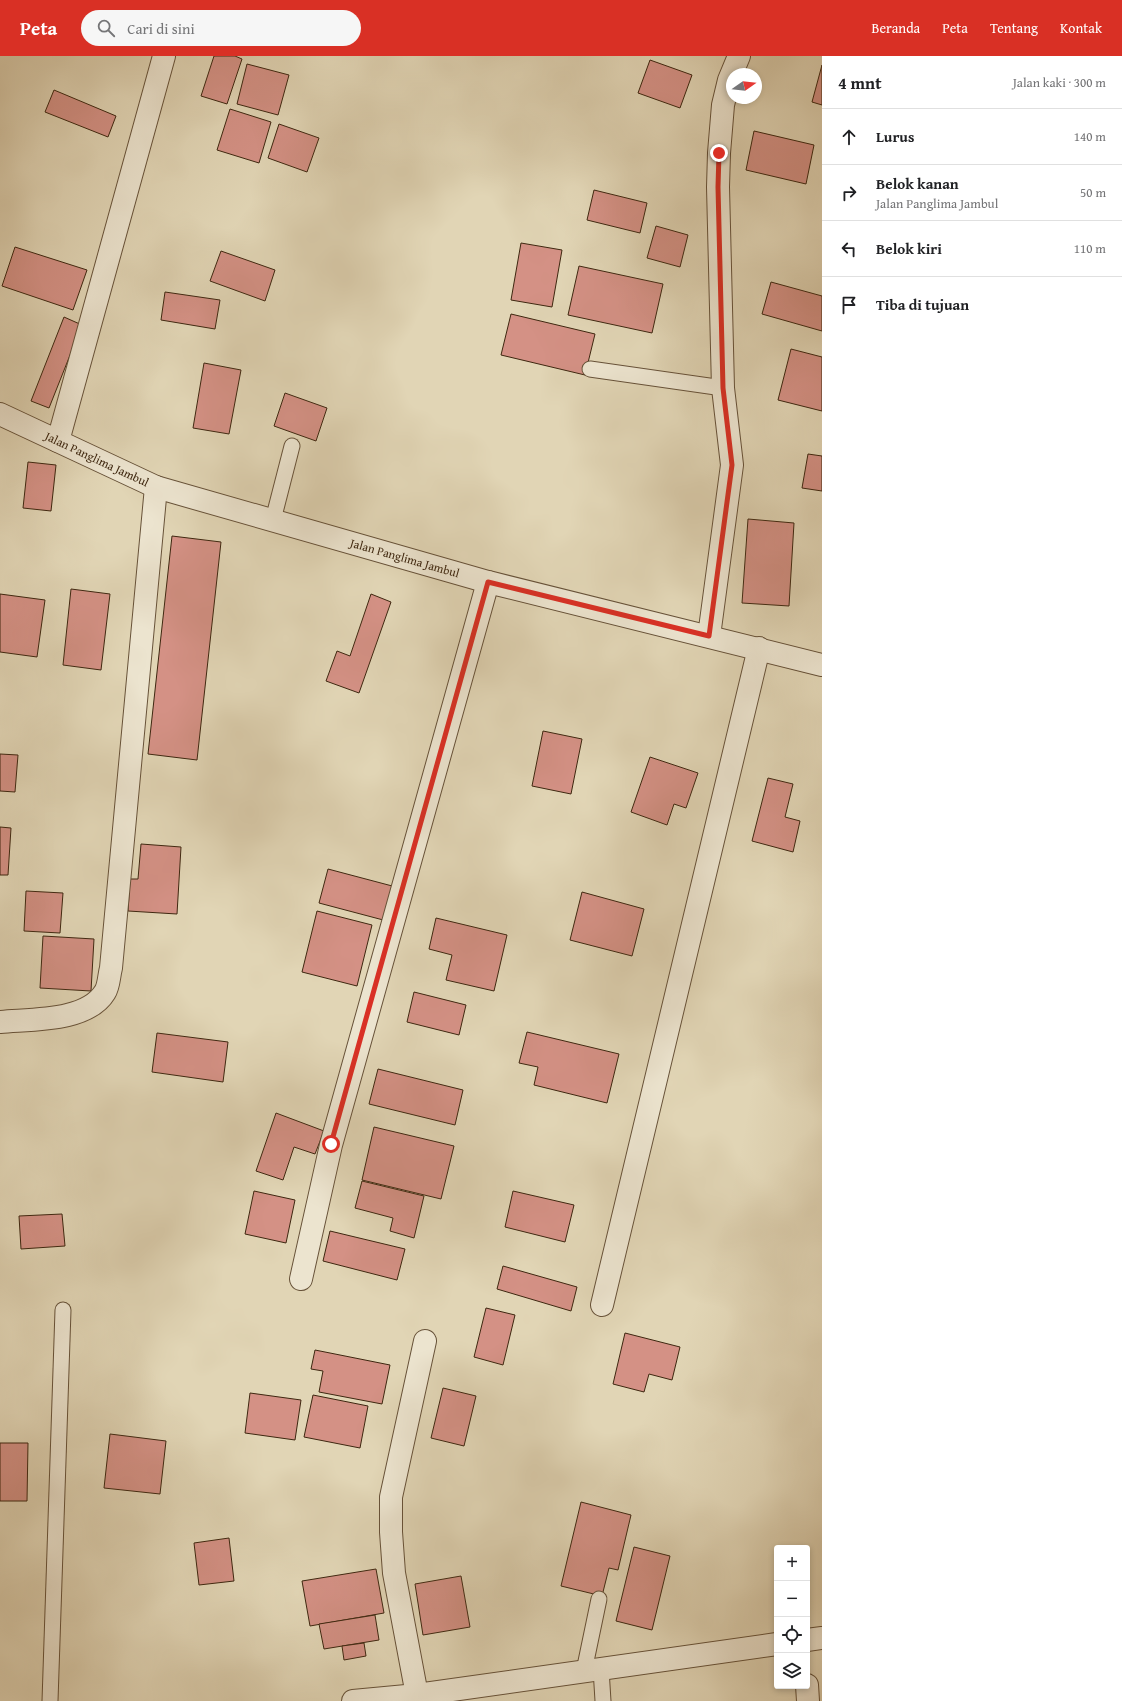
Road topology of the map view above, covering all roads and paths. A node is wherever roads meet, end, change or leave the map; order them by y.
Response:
1 (164, 56) edge
2 (739, 56) edge
3 (590, 369) dead end
4 (723, 388) junction
5 (0, 414) edge
6 (58, 441) junction
7 (292, 446) dead end
8 (156, 487) junction
9 (273, 520) junction
10 (488, 582) junction
11 (709, 636) junction
12 (759, 648) junction
13 (822, 665) edge
14 (0, 1022) edge
15 (301, 1279) dead end
16 (602, 1305) dead end
17 (63, 1310) dead end
18 (425, 1341) dead end
19 (599, 1599) dead end
20 (822, 1638) edge
21 (810, 1640) edge
22 (774, 1644) edge
23 (593, 1670) junction
24 (807, 1689) edge
25 (417, 1695) junction
26 (50, 1701) edge
27 (353, 1701) edge
28 (603, 1701) edge
29 (808, 1701) edge

1 - 6 street
2 - 4 street
3 - 4 lane
4 - 11 street
5 - 6 street, Jalan Panglima Jambul
6 - 8 street, Jalan Panglima Jambul
7 - 9 lane
8 - 9 street, Jalan Panglima Jambul
8 - 14 street
9 - 10 street, Jalan Panglima Jambul
10 - 11 street, Jalan Panglima Jambul
10 - 15 street
11 - 12 street, Jalan Panglima Jambul
12 - 13 street, Jalan Panglima Jambul
12 - 16 street
17 - 26 lane
18 - 25 street
19 - 23 lane
20 - 21 street
22 - 23 street
23 - 25 street
23 - 28 lane
24 - 29 street
25 - 27 street

